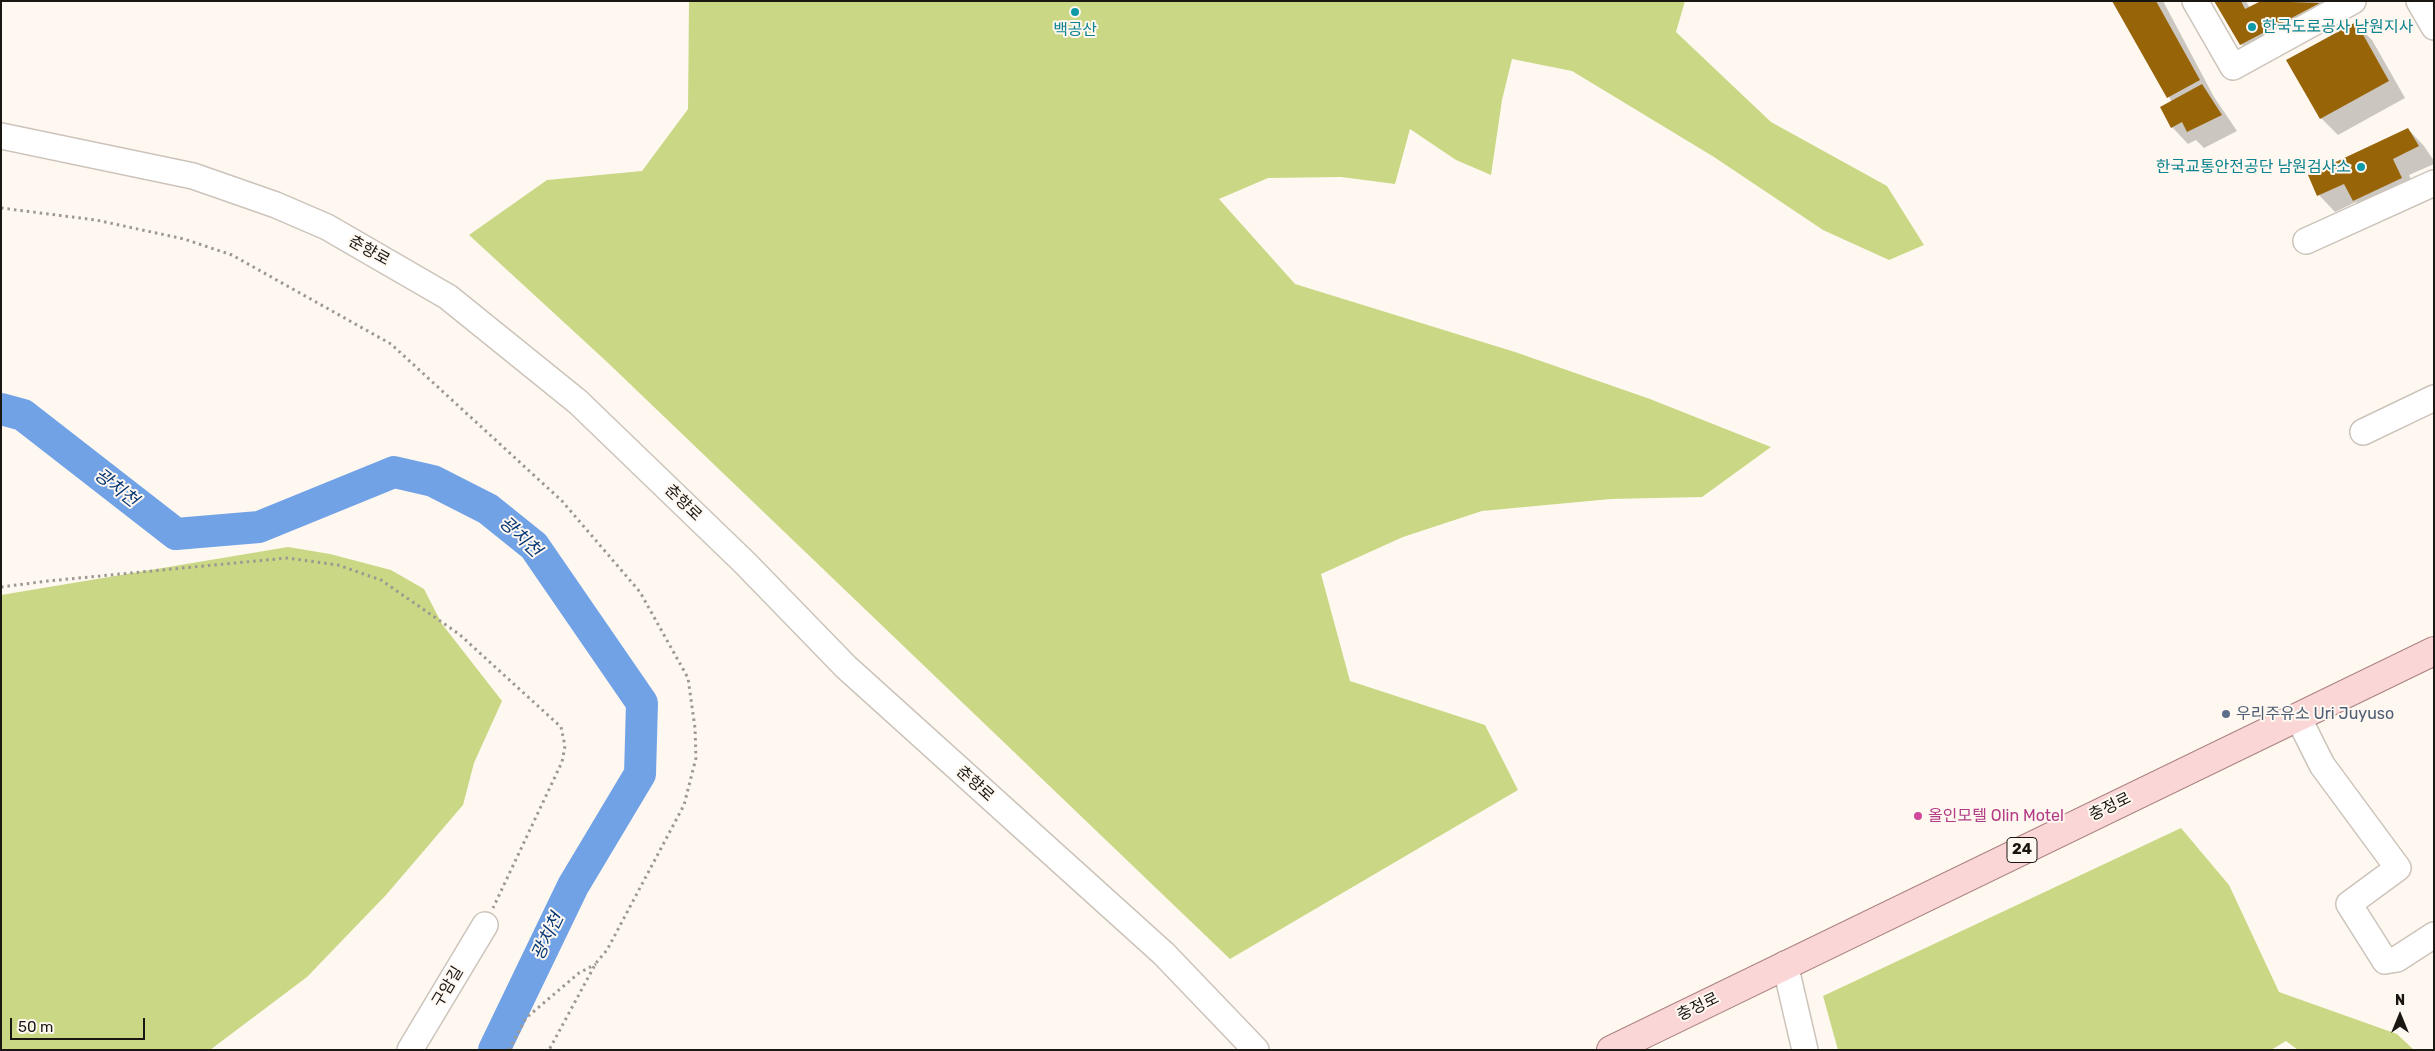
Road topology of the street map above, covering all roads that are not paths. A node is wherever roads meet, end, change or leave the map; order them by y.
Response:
1 (2195, 1) edge
2 (2353, 1) edge
3 (2419, 1) edge
4 (2434, 27) edge
5 (1, 136) edge
6 (2434, 182) edge
7 (2306, 241) dead end
8 (2434, 398) edge
9 (2364, 432) dead end
10 (2434, 651) edge
11 (2298, 716) junction
12 (485, 925) road end
13 (2434, 936) edge
14 (1785, 964) junction
15 (410, 1050) edge
16 (1256, 1050) edge
17 (1610, 1050) edge
18 (1804, 1050) edge

1 - 2 street
3 - 4 street
5 - 16 street, 춘향로
6 - 7 street
8 - 9 street
10 - 11 main road, 충정로 / 24
11 - 13 street
11 - 14 main road, 충정로 / 24
12 - 15 street, 구암길
14 - 17 main road, 충정로 / 24
14 - 18 street

